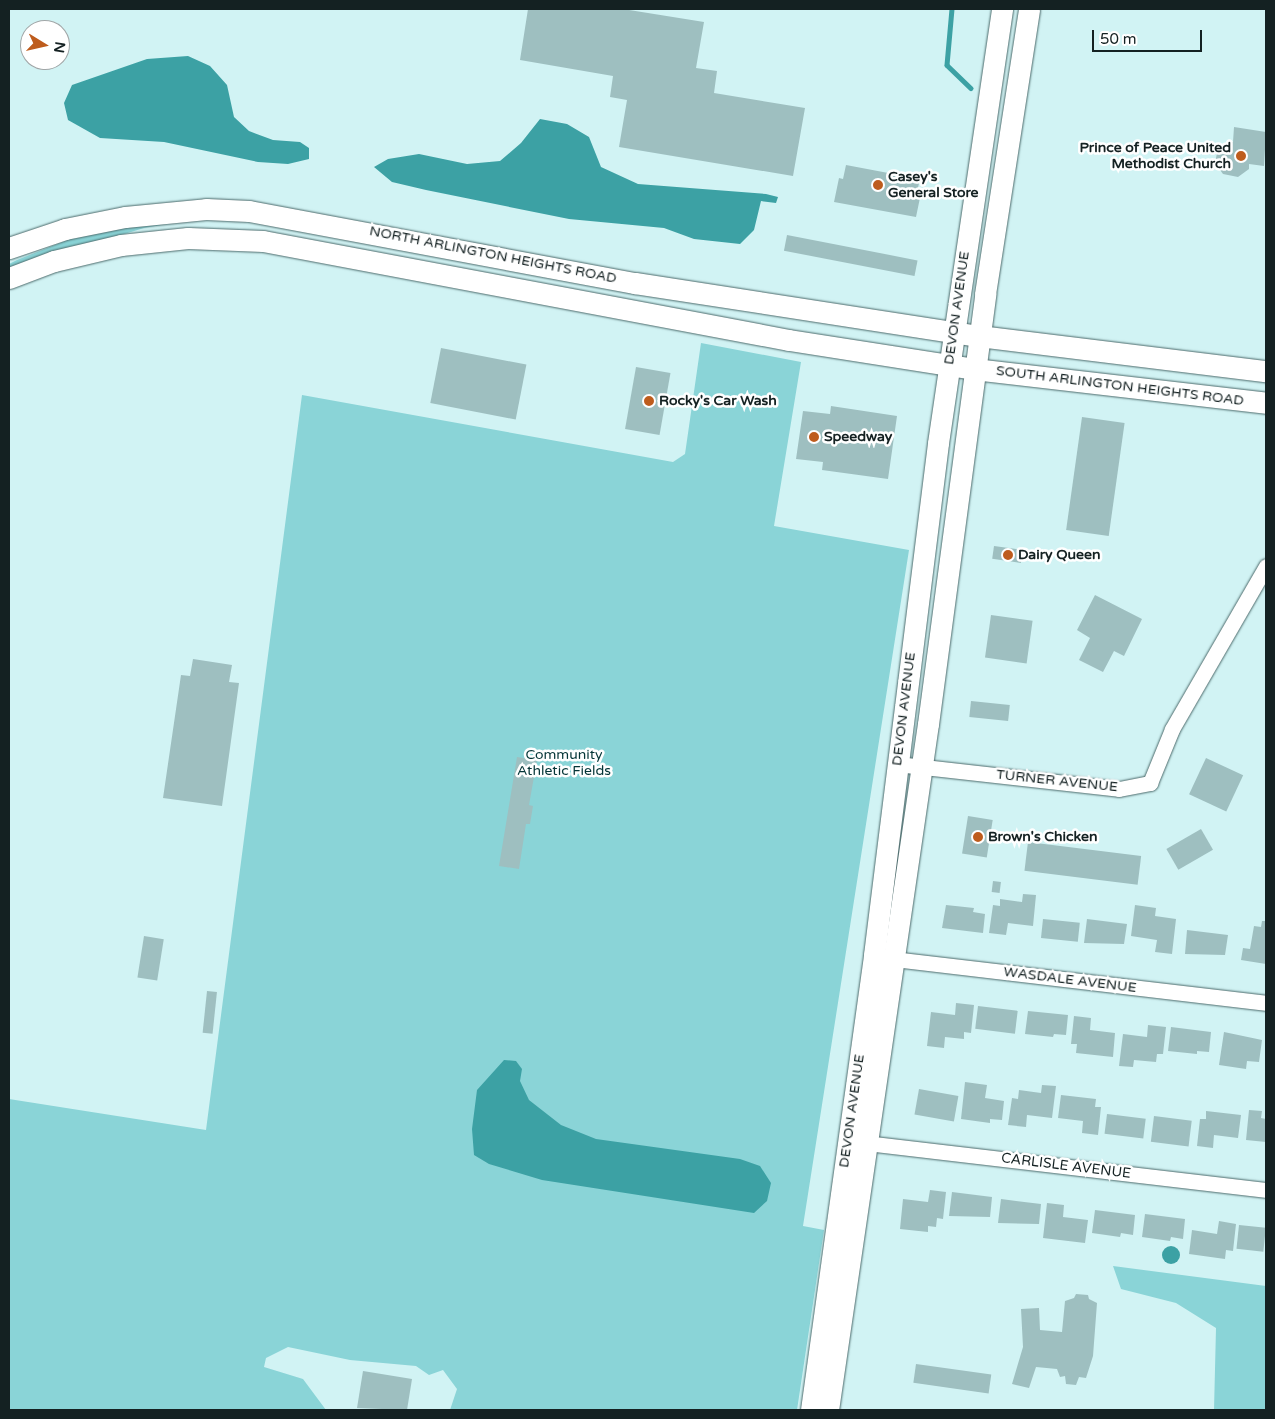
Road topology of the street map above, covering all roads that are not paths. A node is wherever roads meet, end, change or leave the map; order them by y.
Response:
1 (1002, 9) edge
2 (1029, 9) edge
3 (9, 248) edge
4 (9, 278) edge
5 (953, 332) junction
6 (979, 336) junction
7 (949, 366) junction
8 (974, 369) junction
9 (1266, 371) edge
10 (1266, 403) edge
11 (1266, 566) edge
12 (897, 764) junction
13 (922, 766) junction
14 (883, 957) junction
15 (1266, 1003) edge
16 (866, 1143) junction
17 (1266, 1190) edge
18 (811, 1410) edge
19 (828, 1410) edge

1 - 5 main road, DEVON AVENUE
2 - 6 main road, DEVON AVENUE
3 - 5 main road, NORTH ARLINGTON HEIGHTS ROAD
4 - 7 main road, NORTH ARLINGTON HEIGHTS ROAD
5 - 6 main road, NORTH ARLINGTON HEIGHTS ROAD
5 - 7 main road, DEVON AVENUE
6 - 8 main road, DEVON AVENUE
6 - 9 main road
7 - 8 main road, NORTH ARLINGTON HEIGHTS ROAD
7 - 12 main road, DEVON AVENUE
8 - 10 main road, SOUTH ARLINGTON HEIGHTS ROAD
8 - 13 main road, DEVON AVENUE
11 - 13 street, TURNER AVENUE
12 - 13 street, TURNER AVENUE
12 - 14 main road, DEVON AVENUE
13 - 14 main road, DEVON AVENUE
14 - 15 street, WASDALE AVENUE
14 - 16 main road, DEVON AVENUE
14 - 18 main road, DEVON AVENUE
16 - 17 street, CARLISLE AVENUE
16 - 19 main road, DEVON AVENUE

